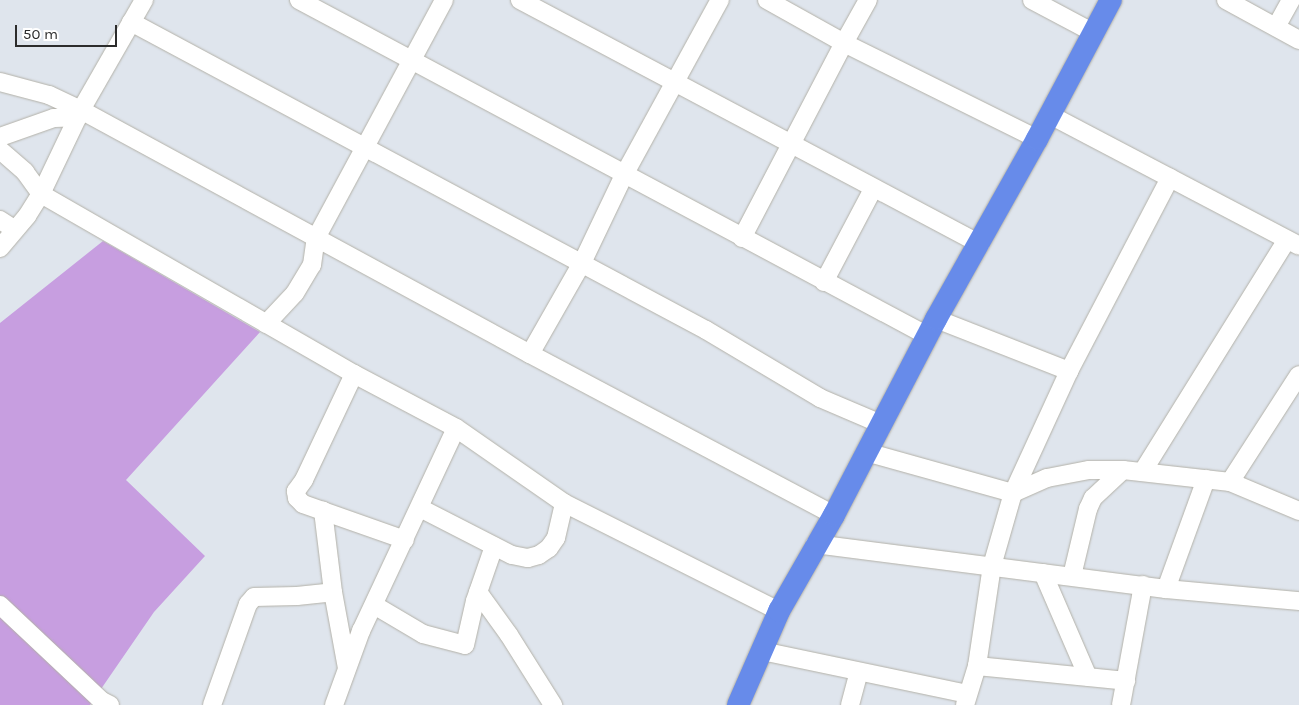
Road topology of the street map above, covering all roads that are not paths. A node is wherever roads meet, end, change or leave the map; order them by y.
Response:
1 (144, 0) edge
2 (299, 0) edge
3 (444, 0) edge
4 (520, 0) edge
5 (720, 0) edge
6 (767, 0) edge
7 (868, 0) edge
8 (1032, 0) edge
9 (1111, 0) edge
10 (1226, 0) edge
11 (1291, 0) edge
12 (131, 22) junction
13 (1276, 27) junction
14 (1094, 33) junction
15 (1299, 40) edge
16 (844, 43) junction
17 (411, 60) junction
18 (0, 82) edge
19 (674, 82) junction
20 (80, 113) junction
21 (1050, 116) junction
22 (0, 137) edge
23 (1037, 139) junction
24 (791, 144) junction
25 (364, 148) junction
26 (0, 150) edge
27 (624, 174) junction
28 (1170, 178) junction
29 (874, 189) junction
30 (41, 194) junction
31 (7, 225) edge
32 (316, 238) junction
33 (742, 238) junction
34 (1293, 243) edge
35 (980, 244) junction
36 (0, 248) edge
37 (582, 264) junction
38 (824, 282) junction
39 (266, 324) junction
40 (932, 328) junction
41 (530, 354) junction
42 (1069, 371) junction
43 (354, 374) junction
44 (1299, 375) edge
45 (881, 424) junction
46 (456, 428) junction
47 (866, 452) junction
48 (1123, 470) junction
49 (1143, 471) junction
50 (1206, 479) junction
51 (1230, 482) junction
52 (1013, 493) junction
53 (564, 502) junction
54 (420, 508) junction
55 (323, 511) junction
56 (1299, 511) edge
57 (834, 514) junction
58 (405, 540) junction
59 (815, 544) junction
60 (494, 546) junction
61 (992, 566) junction
62 (1043, 573) junction
63 (1072, 576) junction
64 (1143, 585) junction
65 (1166, 589) junction
66 (333, 592) junction
67 (478, 592) junction
68 (1299, 601) edge
69 (0, 605) edge
70 (374, 605) junction
71 (780, 611) junction
72 (762, 651) junction
73 (977, 666) junction
74 (347, 670) junction
75 (859, 672) junction
76 (1088, 677) junction
77 (1126, 681) junction
78 (966, 699) edge
79 (110, 705) edge
80 (212, 705) edge
81 (334, 705) edge
82 (553, 705) edge
83 (738, 705) edge
84 (850, 705) edge
85 (1121, 705) edge

1 - 12 street
2 - 17 street
3 - 17 street
4 - 19 street
5 - 19 street
6 - 16 street
7 - 16 street
8 - 14 street
9 - 14 main road
10 - 13 street
11 - 13 street
12 - 20 street
12 - 25 street
13 - 15 street
14 - 21 main road
16 - 23 street
16 - 24 street
17 - 25 street
17 - 27 street
18 - 20 street
19 - 24 street
19 - 27 street
20 - 22 street
20 - 30 street
20 - 32 street
21 - 23 main road
21 - 28 street
23 - 35 main road
24 - 29 street
24 - 33 street
25 - 32 street
25 - 37 street
26 - 30 street
27 - 33 street
27 - 37 street
28 - 34 street
28 - 42 street
29 - 35 street
29 - 38 street
30 - 31 street
30 - 39 street
31 - 36 street
32 - 39 street
32 - 41 street
33 - 38 street
34 - 49 street
35 - 40 main road
37 - 41 street
37 - 45 street
38 - 40 street
39 - 43 street
40 - 42 street
40 - 45 main road
41 - 57 street
42 - 52 street
43 - 46 street
43 - 55 street
44 - 51 street
45 - 47 main road
46 - 53 street
46 - 54 street
47 - 52 street
47 - 57 main road
48 - 49 street
48 - 52 street
48 - 63 street
49 - 50 street
50 - 51 street
50 - 65 street
51 - 56 street
52 - 61 street
53 - 60 street
53 - 71 street
54 - 58 street
54 - 60 street
55 - 58 street
55 - 66 street
57 - 59 main road
58 - 70 street
59 - 61 street
59 - 71 main road
60 - 67 street
61 - 62 street
61 - 73 street
62 - 63 street
62 - 76 street
63 - 64 street
64 - 65 street
64 - 77 street
65 - 68 street
66 - 74 street
66 - 80 street
67 - 70 street
67 - 82 street
69 - 79 street
70 - 74 street
71 - 72 main road
72 - 75 street
72 - 83 main road
73 - 76 street
73 - 78 street
74 - 81 street
75 - 78 street
75 - 84 street
76 - 77 street
77 - 85 street

